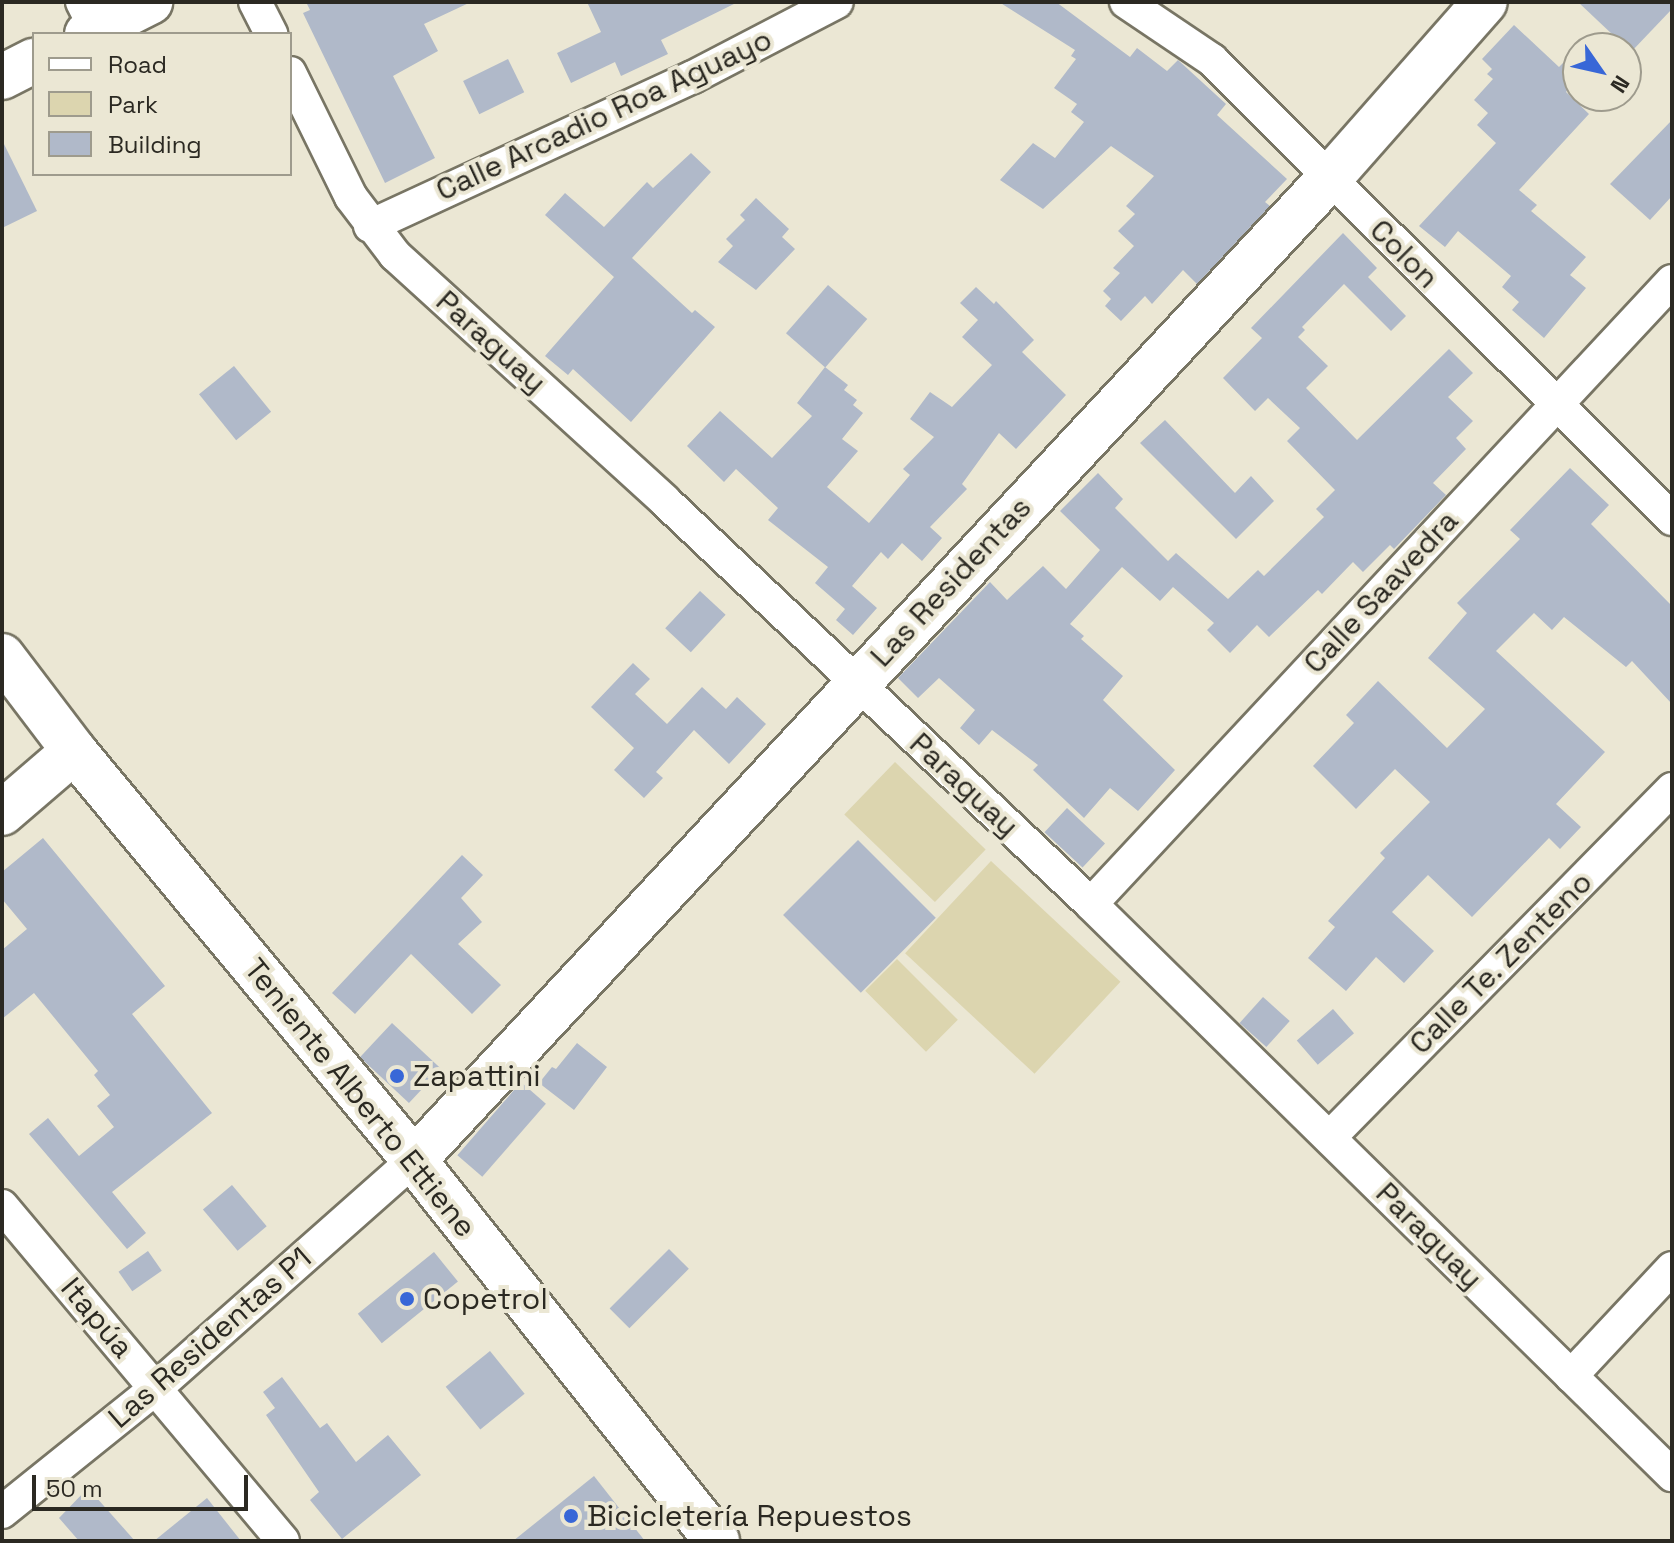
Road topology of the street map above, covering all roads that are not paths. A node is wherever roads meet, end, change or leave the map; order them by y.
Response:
1 (150, 2) edge
2 (255, 2) edge
3 (837, 2) edge
4 (1126, 2) edge
5 (1485, 2) edge
6 (88, 22) edge
7 (270, 32) edge
8 (32, 62) edge
9 (2, 77) edge
10 (292, 77) edge
11 (1328, 180) junction
12 (370, 226) junction
13 (1672, 281) edge
14 (1556, 404) junction
15 (1672, 519) edge
16 (2, 656) edge
17 (856, 684) junction
18 (74, 751) junction
19 (1672, 789) edge
20 (2, 813) edge
21 (1091, 904) junction
22 (1330, 1137) junction
23 (414, 1160) junction
24 (2, 1206) edge
25 (1672, 1268) edge
26 (1571, 1376) junction
27 (156, 1388) junction
28 (1672, 1475) edge
29 (2, 1512) edge
30 (283, 1541) edge
31 (717, 1541) edge

1 - 6 main road
2 - 7 street
3 - 12 street, Calle Arcadio Roa Aguayo
4 - 11 street, Colon
5 - 11 main road, Las Residentas
8 - 9 main road
10 - 12 street, Paraguay
11 - 14 street, Colon
11 - 17 main road, Las Residentas
12 - 17 street, Paraguay
13 - 14 street, Calle Saavedra
14 - 15 street, Colon
14 - 21 street, Calle Saavedra
16 - 18 main road, Teniente Alberto Ettiene
17 - 21 street, Paraguay
17 - 23 main road, Las Residentas
18 - 20 main road
18 - 23 main road, Teniente Alberto Ettiene
19 - 22 street, Calle Te. Zenteno
21 - 22 street, Paraguay
22 - 26 street, Paraguay
23 - 27 street, Las Residentas P1
23 - 31 main road, Teniente Alberto Ettiene
24 - 27 street, Itapúa
25 - 26 street
26 - 28 street, Paraguay
27 - 29 street, Las Residentas P1
27 - 30 street, Itapúa

